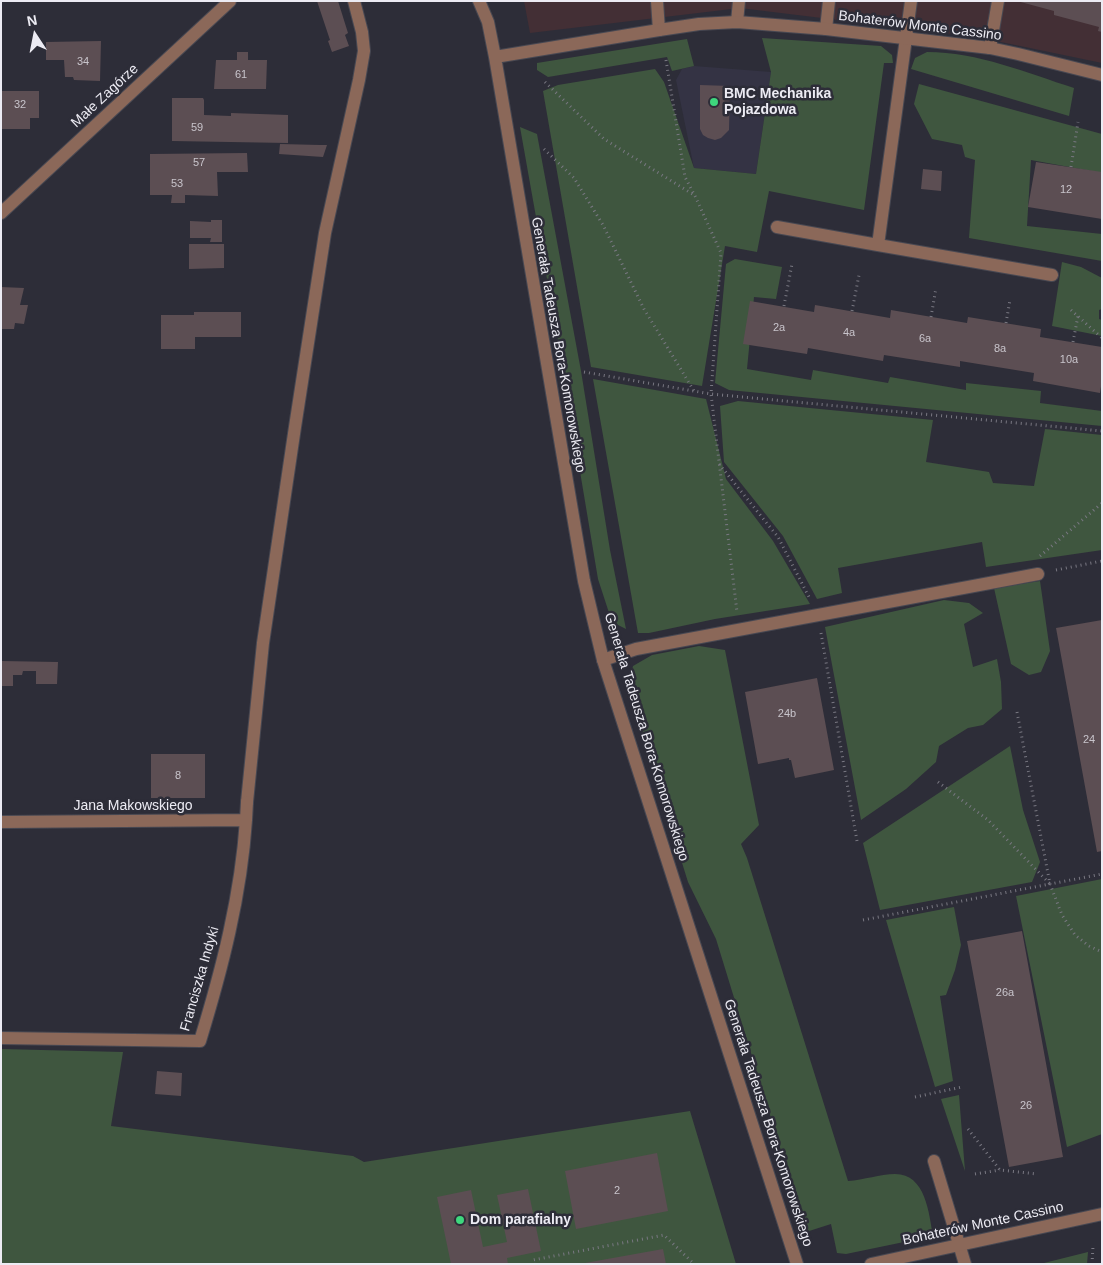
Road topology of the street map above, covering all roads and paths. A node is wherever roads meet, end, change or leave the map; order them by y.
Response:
1 (230, 1) edge
2 (354, 1) edge
3 (479, 1) edge
4 (657, 1) edge
5 (739, 1) edge
6 (829, 1) edge
7 (911, 1) edge
8 (998, 1) edge
9 (737, 22) junction
10 (826, 29) junction
11 (659, 30) junction
12 (905, 38) junction
13 (990, 48) junction
14 (495, 57) junction
15 (666, 60) dead end
16 (1102, 75) edge
17 (544, 82) dead end
18 (1078, 122) dead end
19 (544, 149) dead end
20 (1071, 167) dead end
21 (695, 195) junction
22 (1, 214) edge
23 (777, 227) dead end
24 (878, 245) junction
25 (792, 264) dead end
26 (859, 275) dead end
27 (1052, 275) dead end
28 (936, 288) dead end
29 (1010, 300) dead end
30 (784, 306) dead end
31 (1071, 310) dead end
32 (852, 312) dead end
33 (1078, 316) junction
34 (931, 317) dead end
35 (1006, 323) dead end
36 (1102, 338) edge
37 (1073, 342) dead end
38 (584, 372) dead end
39 (694, 391) junction
40 (711, 394) junction
41 (1102, 431) edge
42 (719, 464) junction
43 (1102, 503) edge
44 (1102, 562) edge
45 (1038, 574) junction
46 (818, 616) junction
47 (739, 630) junction
48 (603, 660) junction
49 (1017, 712) dead end
50 (938, 782) dead end
51 (246, 820) junction
52 (1, 822) edge
53 (857, 841) dead end
54 (1102, 874) edge
55 (1050, 884) junction
56 (863, 920) dead end
57 (1102, 952) edge
58 (1, 1038) edge
59 (962, 1087) dead end
60 (915, 1097) dead end
61 (968, 1129) dead end
62 (934, 1161) dead end
63 (1000, 1170) junction
64 (974, 1174) dead end
65 (1037, 1174) dead end
66 (1102, 1214) edge
67 (959, 1245) junction
68 (1093, 1246) dead end
69 (534, 1264) edge
70 (694, 1264) edge
71 (797, 1264) edge
72 (871, 1264) edge
73 (965, 1264) edge
74 (1092, 1264) edge

1 - 22 street, Małe Zagórze
2 - 51 street
3 - 14 street, Generała Tadeusza Bora-Komorowskiego
4 - 11 street
5 - 9 street
6 - 10 street
7 - 12 street
8 - 13 street
9 - 10 street, Bohaterów Monte Cassino
9 - 11 street, Bohaterów Monte Cassino
10 - 12 street, Bohaterów Monte Cassino
11 - 14 street, Bohaterów Monte Cassino
12 - 13 street, Bohaterów Monte Cassino
12 - 24 street
13 - 16 street, Bohaterów Monte Cassino
14 - 48 street, Generała Tadeusza Bora-Komorowskiego
15 - 21 path
17 - 21 path
18 - 20 path
19 - 39 path
21 - 40 path
23 - 24 street
24 - 27 street
25 - 30 path
26 - 32 path
28 - 34 path
29 - 35 path
31 - 33 path
33 - 36 path
33 - 37 path
38 - 39 path
39 - 40 path
40 - 41 path
40 - 42 path
42 - 46 path
42 - 47 path
43 - 45 path
44 - 45 path
45 - 46 street
46 - 47 street
46 - 53 path
47 - 48 street
48 - 71 street, Generała Tadeusza Bora-Komorowskiego
49 - 55 path
50 - 55 path
51 - 52 street, Jana Makowskiego
51 - 58 street, Franciszka Indyki
54 - 55 path
55 - 56 path
55 - 57 path
59 - 60 path
61 - 63 path
62 - 67 street
63 - 64 path
63 - 65 path
66 - 67 street, Bohaterów Monte Cassino
67 - 72 street, Bohaterów Monte Cassino
67 - 73 street
68 - 74 path
69 - 70 path

